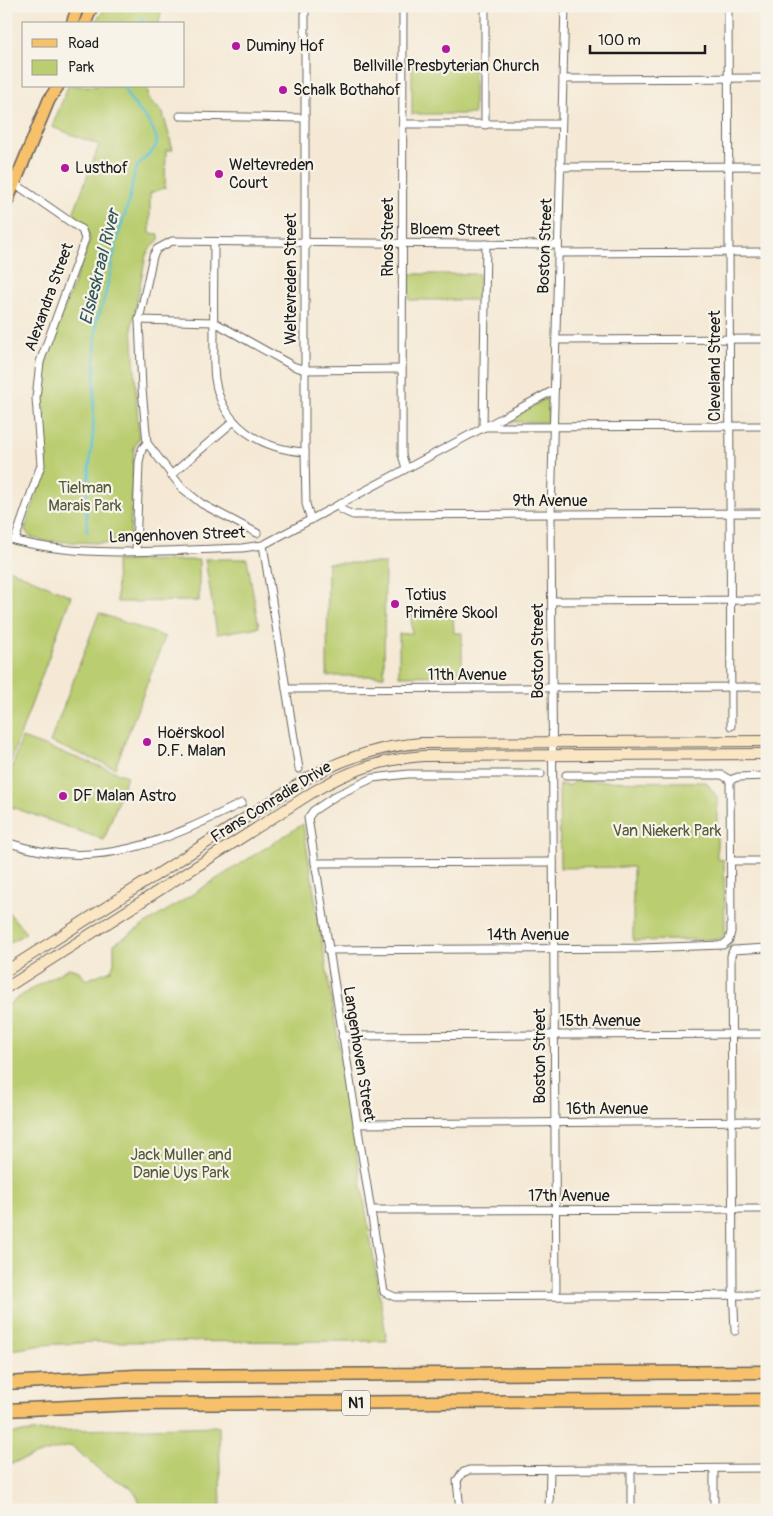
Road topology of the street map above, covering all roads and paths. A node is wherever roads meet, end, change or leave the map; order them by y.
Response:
1 (78, 6) edge
2 (92, 6) edge
3 (305, 6) edge
4 (403, 6) edge
5 (485, 6) edge
6 (565, 6) edge
7 (728, 6) edge
8 (73, 22) edge
9 (86, 22) edge
10 (728, 78) junction
11 (767, 78) edge
12 (563, 79) junction
13 (50, 88) edge
14 (57, 88) edge
15 (49, 100) junction
16 (180, 116) dead end
17 (305, 118) junction
18 (403, 124) junction
19 (562, 124) junction
20 (485, 125) junction
21 (728, 166) junction
22 (767, 166) edge
23 (560, 167) junction
24 (14, 183) junction
25 (6, 204) edge
26 (304, 241) junction
27 (214, 242) junction
28 (402, 243) junction
29 (486, 244) junction
30 (558, 249) junction
31 (728, 252) junction
32 (767, 252) edge
33 (139, 320) junction
34 (214, 322) junction
35 (729, 339) junction
36 (767, 339) edge
37 (556, 340) junction
38 (401, 369) junction
39 (305, 370) junction
40 (554, 390) junction
41 (234, 421) junction
42 (729, 426) junction
43 (767, 426) edge
44 (482, 427) junction
45 (554, 427) junction
46 (147, 443) junction
47 (305, 452) junction
48 (406, 468) junction
49 (171, 475) junction
50 (338, 505) junction
51 (767, 513) edge
52 (551, 514) junction
53 (730, 514) junction
54 (311, 520) junction
55 (257, 533) dead end
56 (6, 538) edge
57 (15, 540) junction
58 (263, 545) junction
59 (136, 551) junction
60 (730, 600) junction
61 (767, 600) edge
62 (552, 601) junction
63 (767, 687) edge
64 (552, 688) junction
65 (730, 688) junction
66 (286, 689) junction
67 (731, 726) dead end
68 (767, 741) edge
69 (552, 742) junction
70 (767, 754) edge
71 (552, 755) junction
72 (299, 769) dead end
73 (541, 774) dead end
74 (566, 775) dead end
75 (767, 776) edge
76 (730, 780) junction
77 (242, 802) dead end
78 (6, 842) edge
79 (731, 861) junction
80 (767, 861) edge
81 (553, 862) junction
82 (315, 863) junction
83 (767, 948) edge
84 (554, 949) junction
85 (328, 950) junction
86 (6, 971) edge
87 (6, 988) edge
88 (732, 1034) junction
89 (767, 1034) edge
90 (554, 1035) junction
91 (342, 1036) junction
92 (767, 1121) edge
93 (732, 1122) junction
94 (554, 1123) junction
95 (357, 1124) junction
96 (732, 1209) junction
97 (767, 1209) edge
98 (370, 1210) junction
99 (554, 1210) junction
100 (733, 1295) junction
101 (767, 1295) edge
102 (556, 1296) junction
103 (735, 1331) dead end
104 (767, 1372) edge
105 (6, 1382) edge
106 (767, 1400) edge
107 (6, 1410) edge
108 (714, 1468) junction
109 (767, 1468) edge
110 (550, 1469) junction
111 (631, 1469) junction
112 (460, 1510) edge
113 (549, 1510) edge
114 (632, 1510) edge
115 (714, 1510) edge

1 - 8 main road
2 - 9 main road
3 - 17 street, Weltevreden Street
4 - 18 street, Rhos Street
5 - 20 street
6 - 12 street, Boston Street
7 - 10 street, Cleveland Street
10 - 11 street
10 - 12 street
10 - 21 street, Cleveland Street
12 - 19 street, Boston Street
13 - 15 main road
14 - 15 main road
15 - 24 main road
16 - 17 street
17 - 26 street, Weltevreden Street
18 - 20 street
18 - 28 street, Rhos Street
19 - 20 street
19 - 23 street, Boston Street
21 - 22 street
21 - 23 street
21 - 31 street, Cleveland Street
23 - 30 street, Boston Street
24 - 25 main road
24 - 57 street, Alexandra Street
26 - 27 street, Bloem Street
26 - 28 street, Bloem Street
26 - 39 street, Weltevreden Street
27 - 33 street, Bloem Street
27 - 34 street
28 - 29 street, Bloem Street
28 - 38 street, Rhos Street
29 - 30 street, Bloem Street
29 - 44 street
30 - 31 street, Bloem Street
30 - 37 street, Boston Street
31 - 32 street, Bloem Street
31 - 35 street, Cleveland Street
33 - 34 street
33 - 46 street
34 - 39 street
34 - 41 street
35 - 36 street
35 - 37 street
35 - 42 street, Cleveland Street
37 - 40 street, Boston Street
38 - 39 street
38 - 48 street, Rhos Street
39 - 47 street, Weltevreden Street
40 - 44 street
40 - 45 street, Boston Street
41 - 47 street
41 - 49 street
42 - 43 street
42 - 45 street
42 - 53 street, Cleveland Street
44 - 45 street
44 - 48 street
45 - 52 street, Boston Street
46 - 49 street
46 - 59 street
47 - 54 street, Weltevreden Street
48 - 50 street
49 - 55 street
50 - 52 street, 9th Avenue
50 - 54 street
51 - 53 street, 9th Avenue
52 - 53 street, 9th Avenue
52 - 62 street, Boston Street
53 - 60 street, Cleveland Street
54 - 58 street
56 - 57 street, Langenhoven Street
57 - 59 street, Langenhoven Street
58 - 59 street, Langenhoven Street
58 - 66 street, Langenhoven Street
60 - 61 street
60 - 62 street
60 - 65 street, Cleveland Street
62 - 64 street, Boston Street
63 - 65 street, 11th Avenue
64 - 65 street, 11th Avenue
64 - 66 street, 11th Avenue
64 - 69 street, Boston Street
65 - 67 street, Cleveland Street
66 - 72 street, Langenhoven Street
68 - 69 main road, Frans Conradie Drive
69 - 71 street, Boston Street
69 - 86 main road, Frans Conradie Drive
70 - 71 main road, Frans Conradie Drive
71 - 81 street, Boston Street
71 - 87 main road, Frans Conradie Drive
73 - 82 street, Langenhoven Street
74 - 76 street
75 - 76 street
76 - 79 street
77 - 78 street
79 - 80 street
79 - 84 street, 14th Avenue
81 - 82 street
81 - 84 street, Boston Street
82 - 85 street, Langenhoven Street
83 - 88 street
84 - 85 street, 14th Avenue
84 - 90 street, Boston Street
85 - 91 street, Langenhoven Street
88 - 89 street, 15th Avenue
88 - 90 street, 15th Avenue
88 - 93 street
90 - 91 street, 15th Avenue
90 - 94 street, Boston Street
91 - 95 street, Langenhoven Street
92 - 93 street, 16th Avenue
93 - 94 street, 16th Avenue
93 - 96 street
94 - 95 street, 16th Avenue
94 - 99 street, Boston Street
95 - 98 street, Langenhoven Street
96 - 97 street, 17th Avenue
96 - 99 street, 17th Avenue
96 - 100 street
98 - 99 street, 17th Avenue
98 - 102 street, Langenhoven Street
99 - 102 street, Boston Street
100 - 101 street
100 - 102 street
100 - 103 street
104 - 105 highway, N1
106 - 107 highway, N1
108 - 109 street
108 - 111 street
108 - 115 street
110 - 111 street
110 - 112 street
110 - 113 street
111 - 114 street

